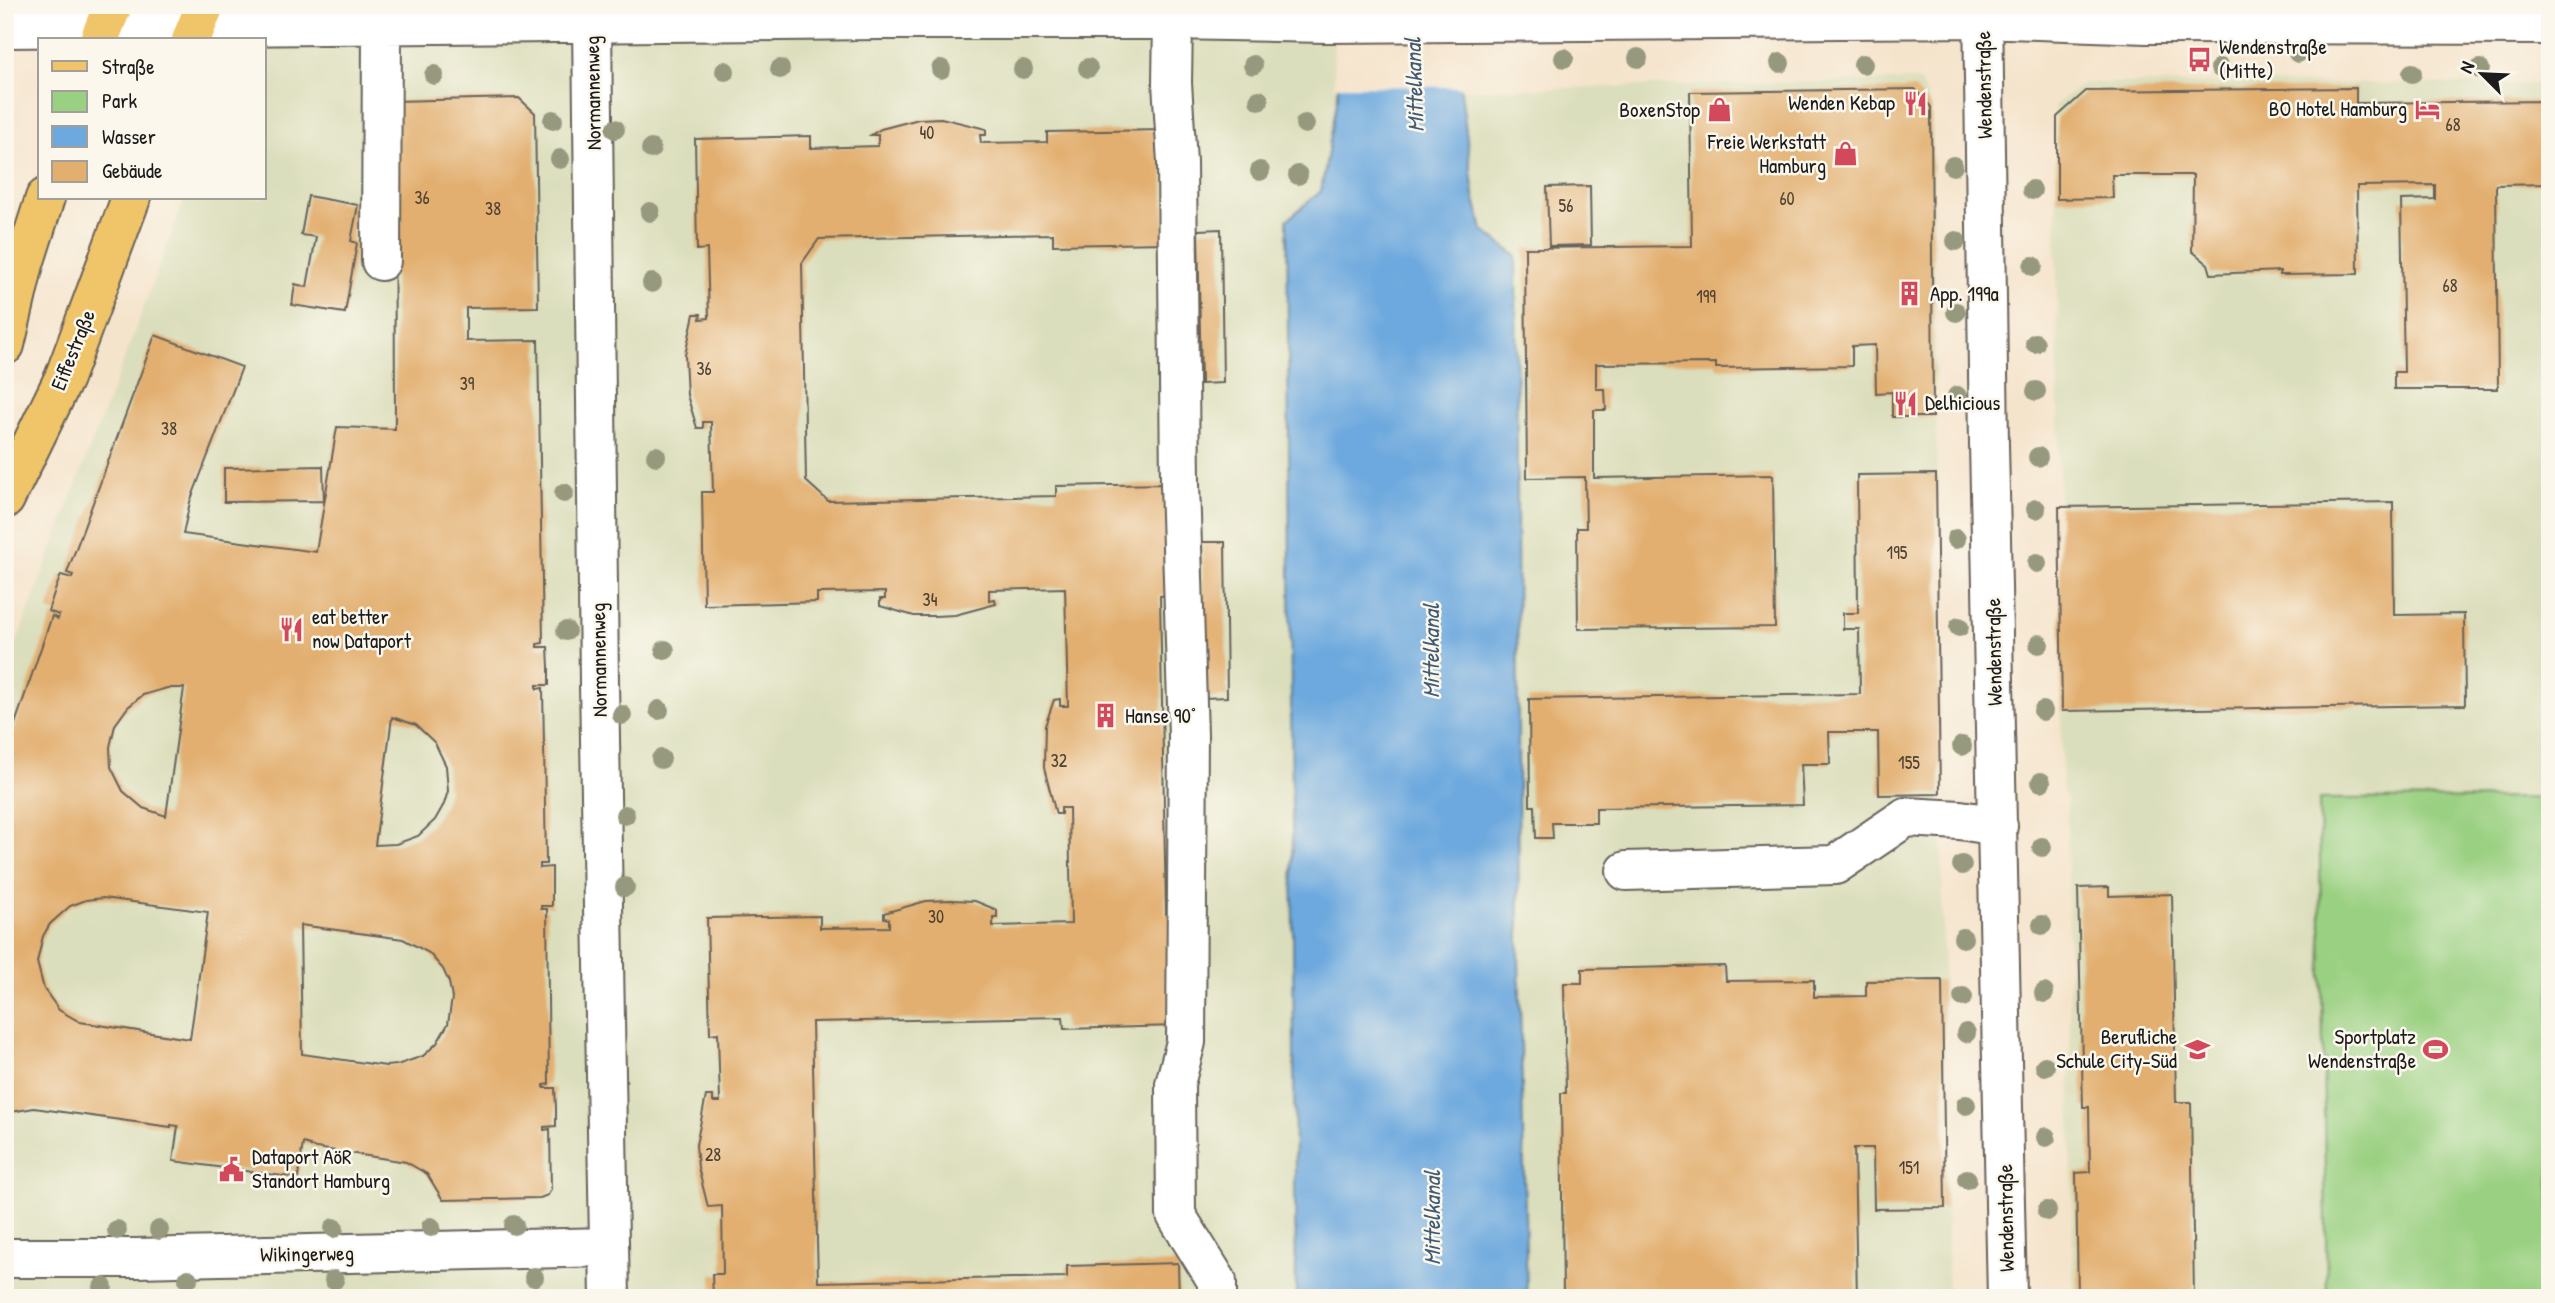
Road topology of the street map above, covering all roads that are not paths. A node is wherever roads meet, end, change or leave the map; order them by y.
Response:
1 (1983, 12) edge
2 (1173, 20) junction
3 (592, 21) junction
4 (198, 23) edge
5 (382, 23) junction
6 (106, 24) edge
7 (2550, 25) edge
8 (5, 28) edge
9 (44, 200) edge
10 (130, 200) edge
11 (381, 261) dead end
12 (5, 345) edge
13 (5, 499) edge
14 (1998, 826) junction
15 (1626, 871) dead end
16 (609, 1247) junction
17 (5, 1258) edge
18 (610, 1298) edge
19 (1217, 1298) edge
20 (2007, 1298) edge

1 - 2 street
1 - 7 street
1 - 14 street, Wendenstraße
2 - 3 street
2 - 19 street
3 - 5 street
3 - 16 street, Normannenweg
4 - 5 street
4 - 6 street
5 - 11 street
6 - 8 street
9 - 12 main road
10 - 13 main road, Eiffestraße
14 - 15 street
14 - 20 street, Wendenstraße
16 - 17 street, Wikingerweg
16 - 18 street, Normannenweg

